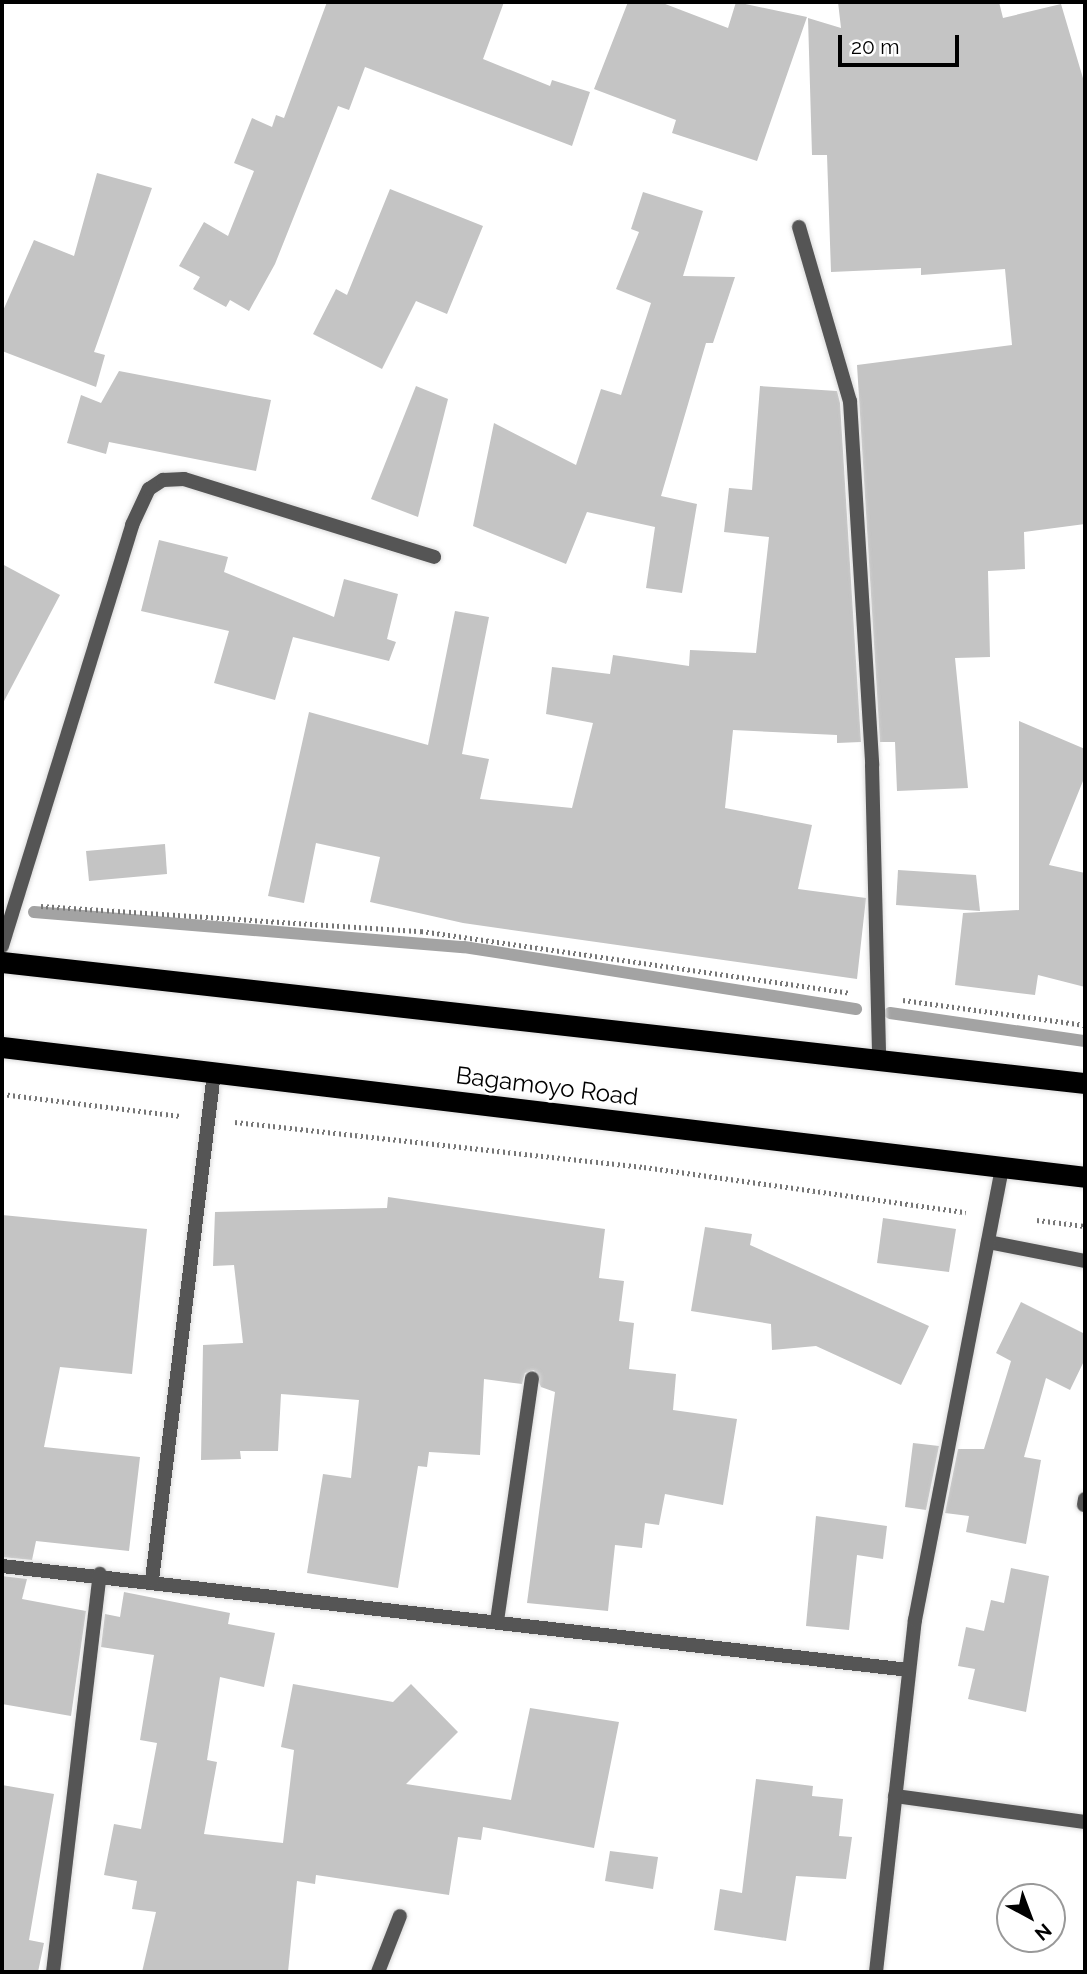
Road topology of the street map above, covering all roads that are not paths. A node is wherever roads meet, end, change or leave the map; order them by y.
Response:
1 (799, 227) dead end
2 (434, 557) dead end
3 (2, 946) edge
4 (2, 962) edge
5 (2, 1047) edge
6 (879, 1060) junction
7 (214, 1073) junction
8 (1085, 1083) edge
9 (1002, 1167) junction
10 (1085, 1177) edge
11 (988, 1242) junction
12 (1085, 1261) edge
13 (532, 1378) dead end
14 (1085, 1499) edge
15 (1084, 1505) edge
16 (2, 1566) edge
17 (100, 1574) junction
18 (152, 1580) junction
19 (498, 1621) junction
20 (909, 1670) junction
21 (895, 1796) junction
22 (1085, 1822) edge
23 (400, 1916) dead end
24 (53, 1972) edge
25 (378, 1972) edge
26 (876, 1972) edge

1 - 6 street
2 - 3 street
4 - 6 highway
5 - 7 highway, Bagamoyo Road
6 - 8 highway
7 - 9 highway, Bagamoyo Road
7 - 18 street
9 - 10 highway, Bagamoyo Road
9 - 11 street
11 - 12 street
11 - 20 street
13 - 19 street
14 - 15 street
16 - 17 street
17 - 18 street
17 - 24 street
18 - 19 street
19 - 20 street
20 - 21 street
21 - 22 street
21 - 26 street
23 - 25 street

